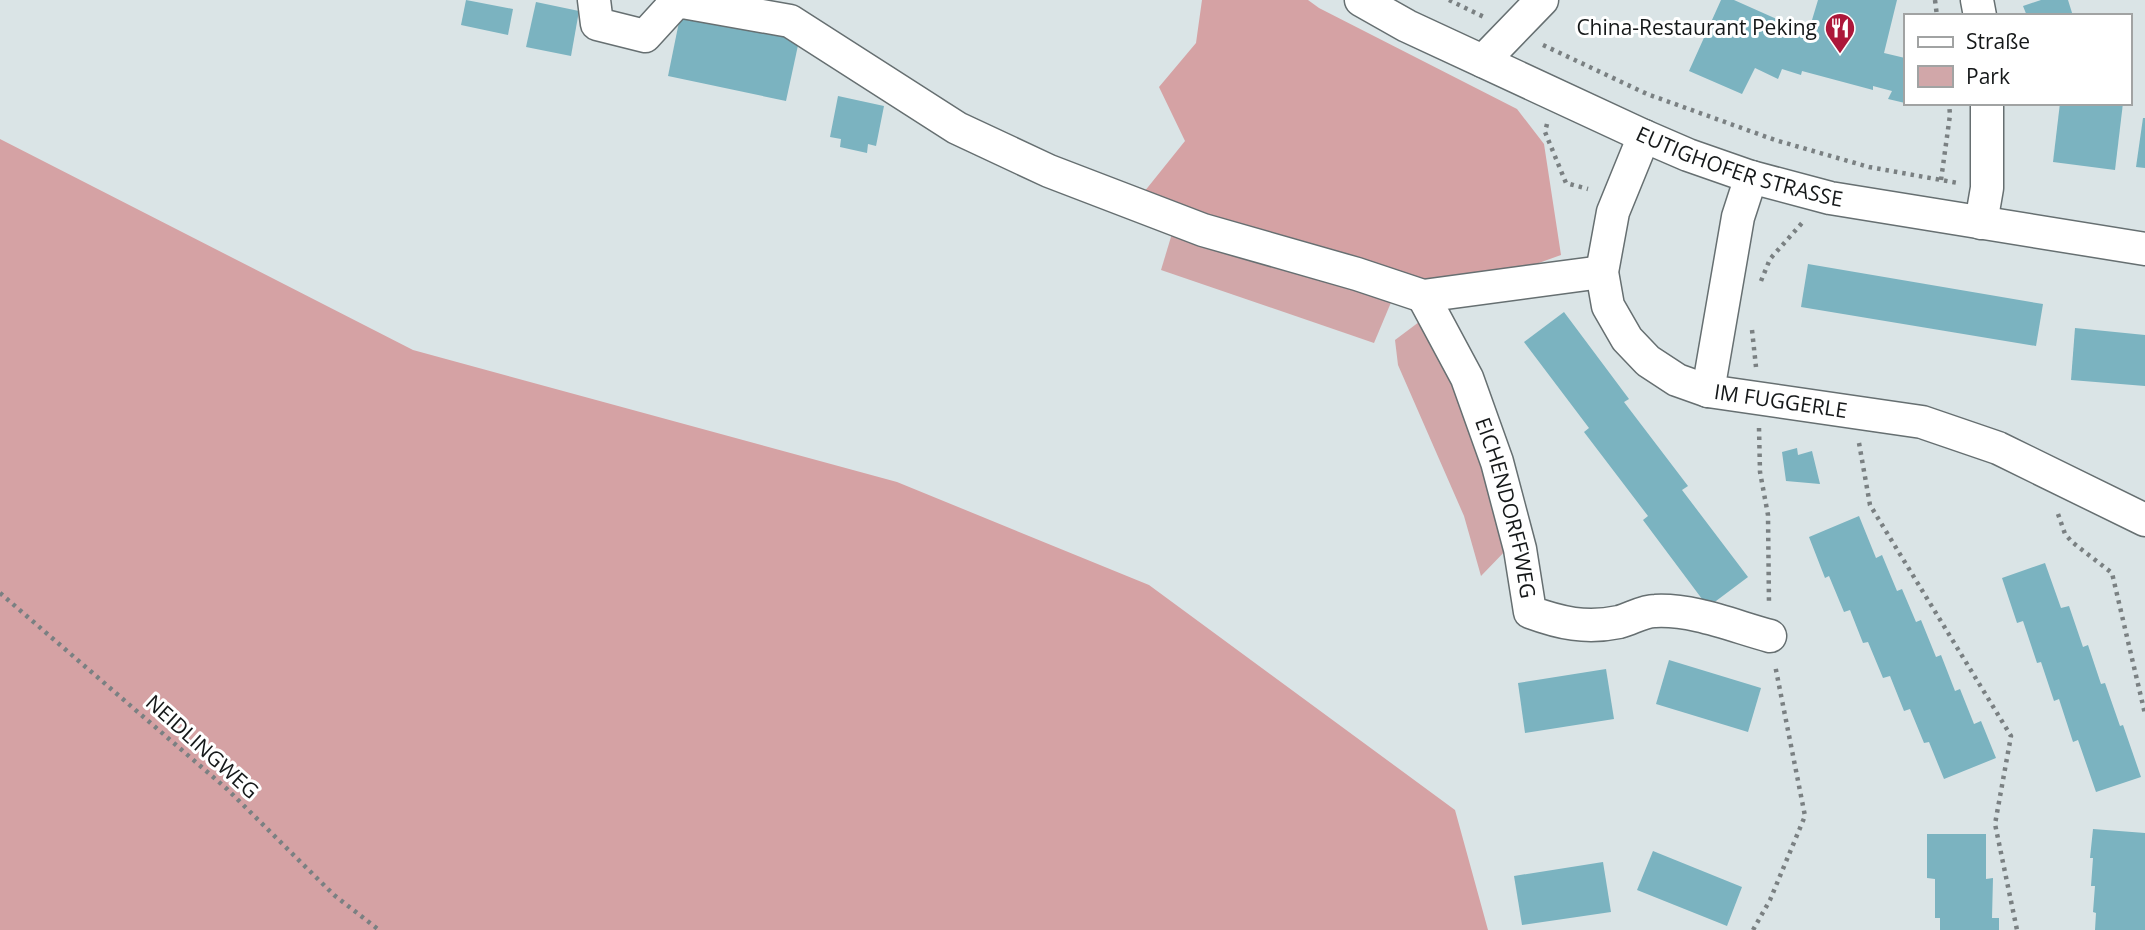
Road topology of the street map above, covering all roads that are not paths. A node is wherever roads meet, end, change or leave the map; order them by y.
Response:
1 (594, 0) edge
2 (1361, 0) edge
3 (1527, 4) edge
4 (1483, 61) junction
5 (1987, 105) edge
6 (1644, 136) junction
7 (1751, 177) junction
8 (1981, 223) junction
9 (2145, 249) edge
10 (1602, 272) junction
11 (1423, 296) junction
12 (1708, 391) junction
13 (2145, 520) edge
14 (1770, 636) road end

1 - 11 street
2 - 4 street, EUTIGHOFER STRASSE
3 - 4 street
4 - 6 street, EUTIGHOFER STRASSE
5 - 8 street
6 - 7 street, EUTIGHOFER STRASSE
6 - 10 street, IM FUGGERLE
7 - 8 street, EUTIGHOFER STRASSE
7 - 12 street
8 - 9 street, EUTIGHOFER STRASSE
10 - 11 street
10 - 12 street, IM FUGGERLE
11 - 14 street, EICHENDORFFWEG
12 - 13 street, IM FUGGERLE

